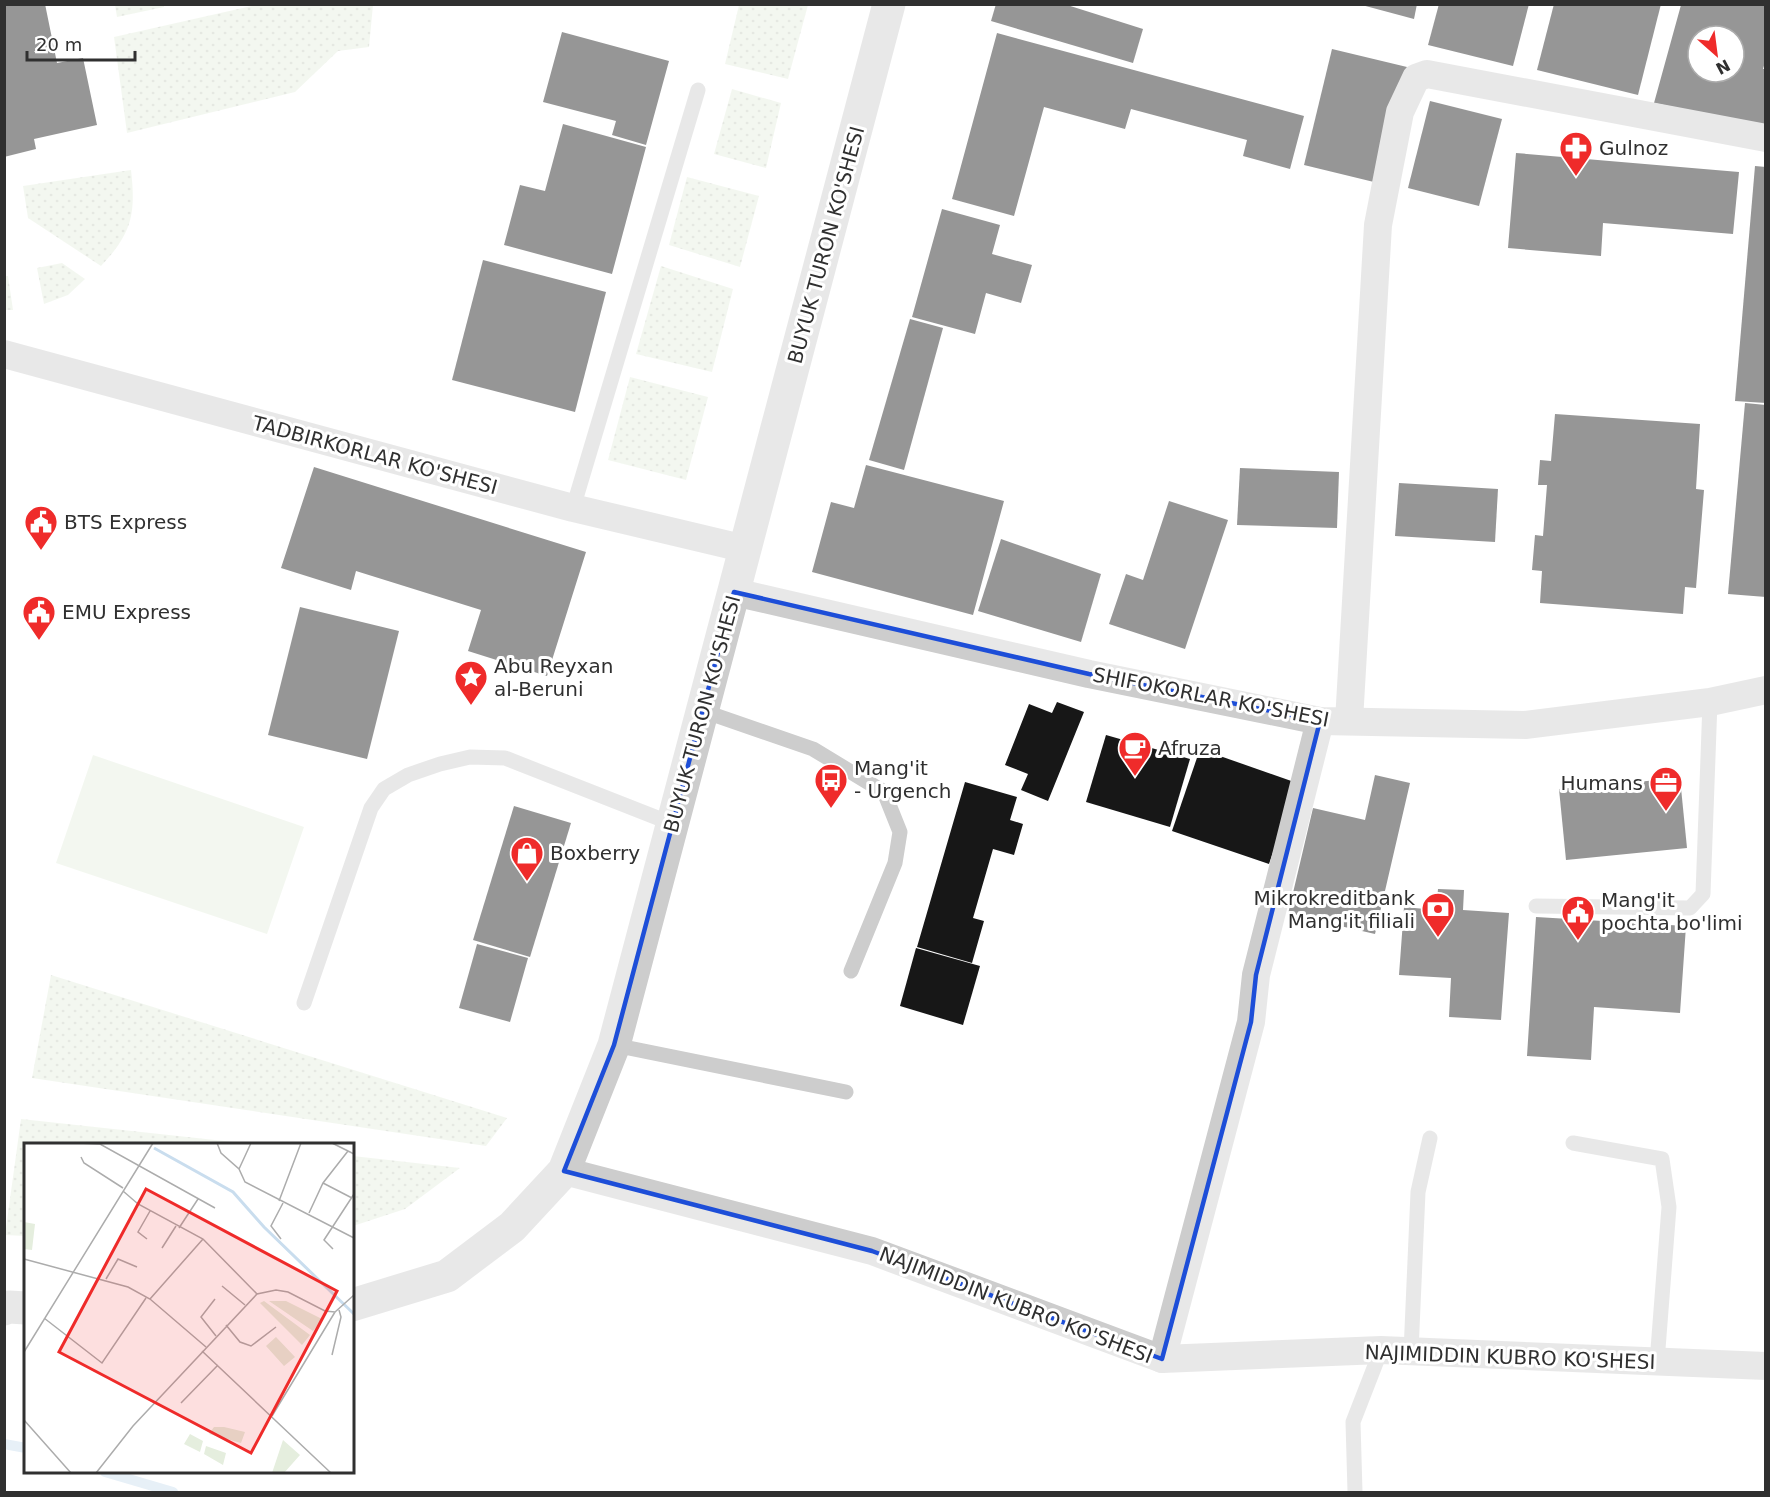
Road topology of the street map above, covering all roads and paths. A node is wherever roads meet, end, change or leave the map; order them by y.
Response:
1 (889, 4) edge
2 (698, 90) dead end
3 (1766, 138) edge
4 (4, 354) edge
5 (573, 508) junction
6 (746, 549) junction
7 (734, 592) junction
8 (1766, 690) edge
9 (1710, 702) junction
10 (703, 711) junction
11 (1320, 721) junction
12 (1349, 721) junction
13 (673, 824) junction
14 (1536, 906) dead end
15 (851, 971) dead end
16 (304, 1003) dead end
17 (614, 1045) junction
18 (846, 1092) dead end
19 (1430, 1138) dead end
20 (1573, 1143) dead end
21 (564, 1171) junction
22 (354, 1304) edge
23 (24, 1308) edge
24 (4, 1309) edge
25 (1381, 1350) junction
26 (1412, 1352) junction
27 (1162, 1359) junction
28 (1657, 1362) junction
29 (1766, 1366) edge
30 (1354, 1492) edge

1 - 6 street, BUYUK TURON KO'SHESI
2 - 5 lane
3 - 12 street
4 - 5 street, TADBIRKORLAR KO'SHESI
5 - 6 street, TADBIRKORLAR KO'SHESI
6 - 7 street, BUYUK TURON KO'SHESI
7 - 10 street, BUYUK TURON KO'SHESI
7 - 11 street, SHIFOKORLAR KO'SHESI
8 - 9 street, SHIFOKORLAR KO'SHESI
9 - 12 street, SHIFOKORLAR KO'SHESI
9 - 14 lane
10 - 13 street, BUYUK TURON KO'SHESI
10 - 15 lane
11 - 12 street, SHIFOKORLAR KO'SHESI
11 - 27 street
13 - 16 lane
13 - 17 street, BUYUK TURON KO'SHESI
17 - 18 lane
17 - 21 street, BUYUK TURON KO'SHESI
19 - 26 lane
20 - 28 lane
21 - 22 street, BUYUK TURON KO'SHESI
21 - 27 street, NAJIMIDDIN KUBRO KO'SHESI
23 - 24 street
25 - 26 street, NAJIMIDDIN KUBRO KO'SHESI
25 - 27 street, NAJIMIDDIN KUBRO KO'SHESI
25 - 30 lane
26 - 28 street, NAJIMIDDIN KUBRO KO'SHESI
28 - 29 street, NAJIMIDDIN KUBRO KO'SHESI

